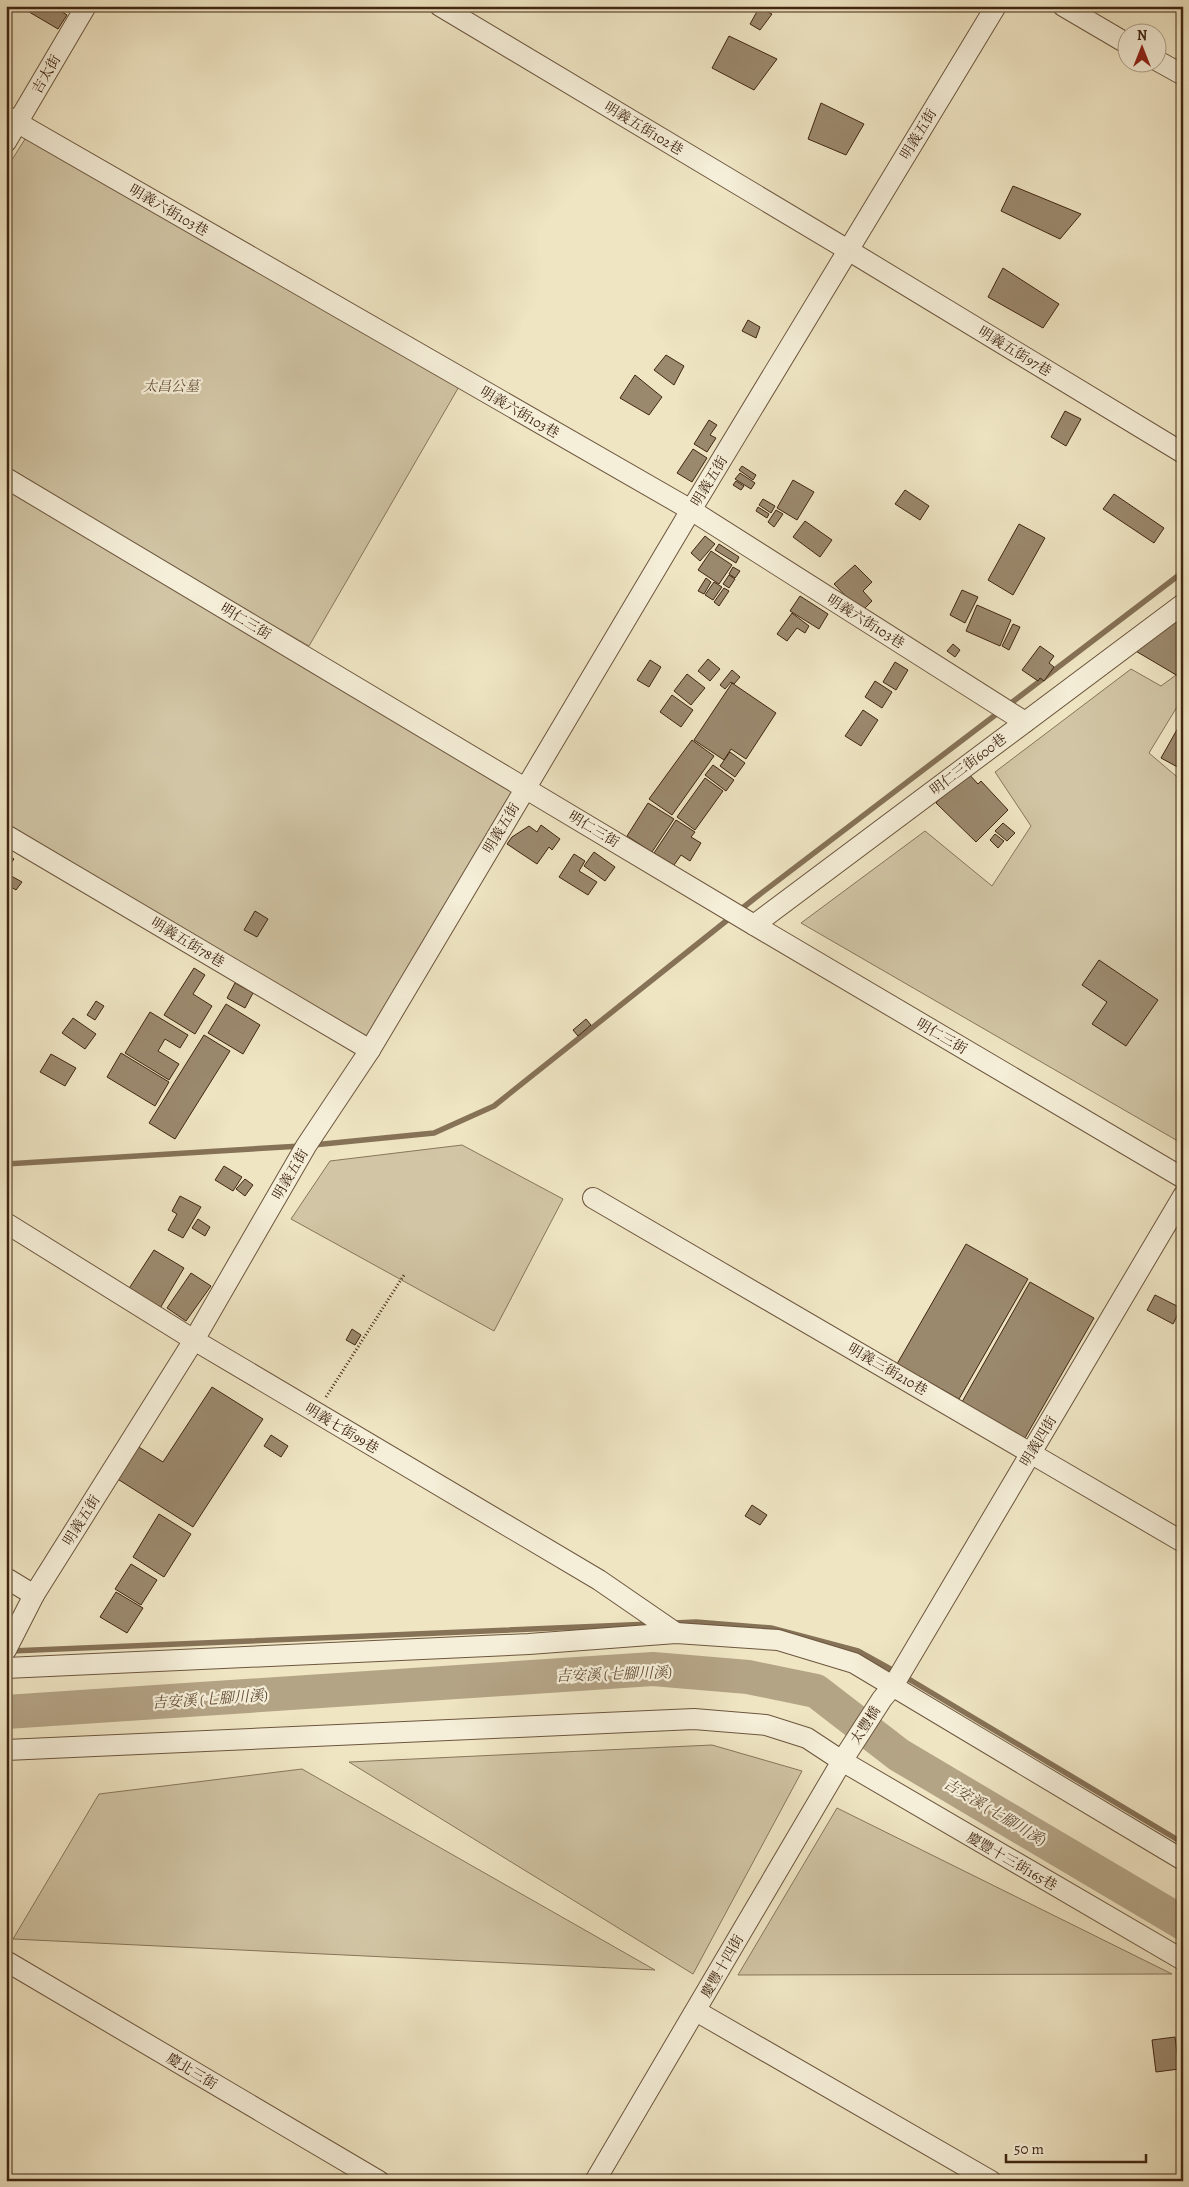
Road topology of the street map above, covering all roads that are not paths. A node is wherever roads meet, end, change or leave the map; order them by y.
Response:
1 (86, 6) edge
2 (440, 6) edge
3 (996, 6) edge
4 (1063, 6) edge
5 (1116, 37) edge
6 (1166, 66) edge
7 (1183, 75) edge
8 (12, 119) edge
9 (6, 142) edge
10 (848, 250) junction
11 (1183, 453) edge
12 (6, 478) edge
13 (691, 510) junction
14 (1183, 604) edge
15 (1024, 722) junction
16 (525, 788) junction
17 (6, 835) edge
18 (742, 918) junction
19 (370, 1050) junction
20 (1183, 1178) edge
21 (1183, 1196) edge
22 (593, 1198) dead end
23 (6, 1224) edge
24 (194, 1340) junction
25 (1031, 1453) junction
26 (1183, 1542) edge
27 (6, 1578) edge
28 (34, 1595) junction
29 (676, 1633) junction
30 (6, 1650) edge
31 (6, 1668) edge
32 (887, 1693) junction
33 (6, 1750) edge
34 (845, 1756) junction
35 (1183, 1860) edge
36 (1183, 1960) edge
37 (6, 1961) edge
38 (696, 2011) junction
39 (378, 2181) edge
40 (595, 2181) edge
41 (991, 2181) edge

1 - 8 street, 吉太街
2 - 10 street, 明義五街102巷
3 - 10 street, 明義五街
4 - 5 street
6 - 7 street
8 - 9 street, 吉太街
8 - 13 street, 明義六街103巷
10 - 11 street, 明義五街97巷
10 - 13 street, 明義五街
12 - 16 street, 明仁三街
13 - 15 street, 明義六街103巷
13 - 16 street, 明義五街
14 - 15 street, 明仁三街600巷
15 - 18 street, 明仁三街600巷
16 - 18 street, 明仁三街
16 - 19 street, 明義五街
17 - 19 street, 明義五街78巷
18 - 20 street, 明仁三街
19 - 24 street, 明義五街
21 - 25 street, 明義四街
22 - 25 street, 明義三街210巷
23 - 24 street, 明義七街99巷
24 - 28 street, 明義五街
24 - 29 street, 明義七街99巷
25 - 26 street, 明義三街210巷
25 - 32 street, 明義四街
27 - 28 street
28 - 30 street, 明義五街
29 - 31 street
29 - 32 street
32 - 34 street, 太豐橋
32 - 35 street
33 - 34 street, 慶豐十三街165巷
34 - 36 street, 慶豐十三街165巷
34 - 38 street, 慶豐十四街
37 - 39 street, 慶北三街
38 - 40 street, 慶豐十四街
38 - 41 street

